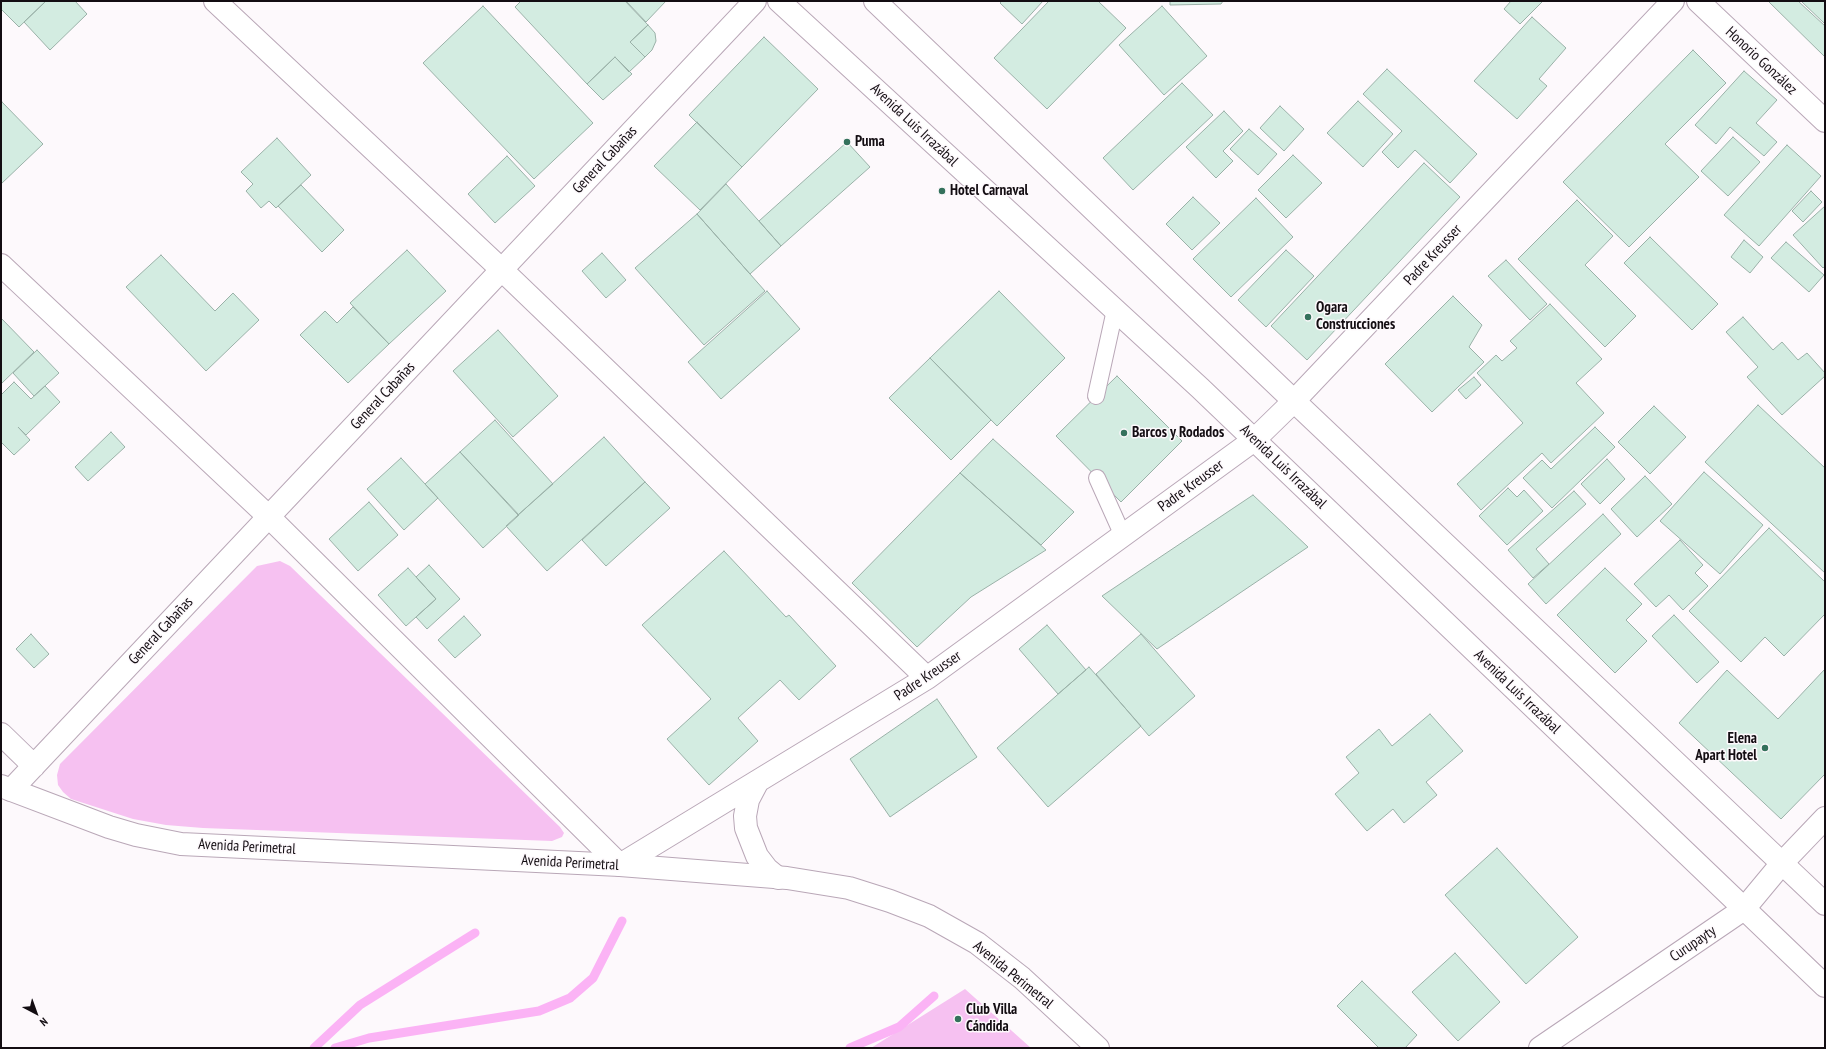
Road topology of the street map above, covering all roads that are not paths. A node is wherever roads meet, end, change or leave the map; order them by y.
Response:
1 (215, 1) edge
2 (756, 1) edge
3 (779, 1) edge
4 (875, 1) edge
5 (1674, 1) edge
6 (1698, 1) edge
7 (1825, 121) edge
8 (1, 265) edge
9 (502, 270) junction
10 (1115, 310) junction
11 (1096, 396) dead end
12 (1294, 401) junction
13 (1254, 440) junction
14 (1097, 478) dead end
15 (269, 517) junction
16 (1123, 536) junction
17 (927, 678) junction
18 (1, 734) edge
19 (34, 766) junction
20 (758, 782) junction
21 (6, 788) edge
22 (1825, 818) edge
23 (1783, 862) junction
24 (620, 865) junction
25 (778, 878) junction
26 (1825, 904) edge
27 (1744, 909) junction
28 (1825, 986) edge
29 (1098, 1048) edge
30 (1540, 1048) edge

1 - 9 main road
2 - 9 main road, General Cabañas
3 - 10 main road, Avenida Luis Irrazábal
4 - 12 main road
5 - 12 main road, Padre Kreusser
6 - 7 main road, Honorio González
8 - 15 main road
9 - 15 main road, General Cabañas
9 - 17 main road
10 - 11 lane
10 - 13 main road, Avenida Luis Irrazábal
12 - 13 main road, Padre Kreusser
12 - 23 main road
13 - 16 main road, Padre Kreusser
13 - 27 main road, Avenida Luis Irrazábal
14 - 16 lane
15 - 19 main road, General Cabañas
15 - 24 main road
16 - 17 main road, Padre Kreusser
17 - 20 main road, Padre Kreusser
18 - 19 main road
19 - 21 main road, General Cabañas
20 - 24 main road, Padre Kreusser
20 - 25 main road
21 - 24 main road, Avenida Perimetral
22 - 23 main road, Curupayty
23 - 26 main road
23 - 27 main road, Curupayty
24 - 25 main road, Avenida Perimetral
25 - 29 main road, Avenida Perimetral
27 - 28 main road, Avenida Luis Irrazábal
27 - 30 main road, Curupayty

